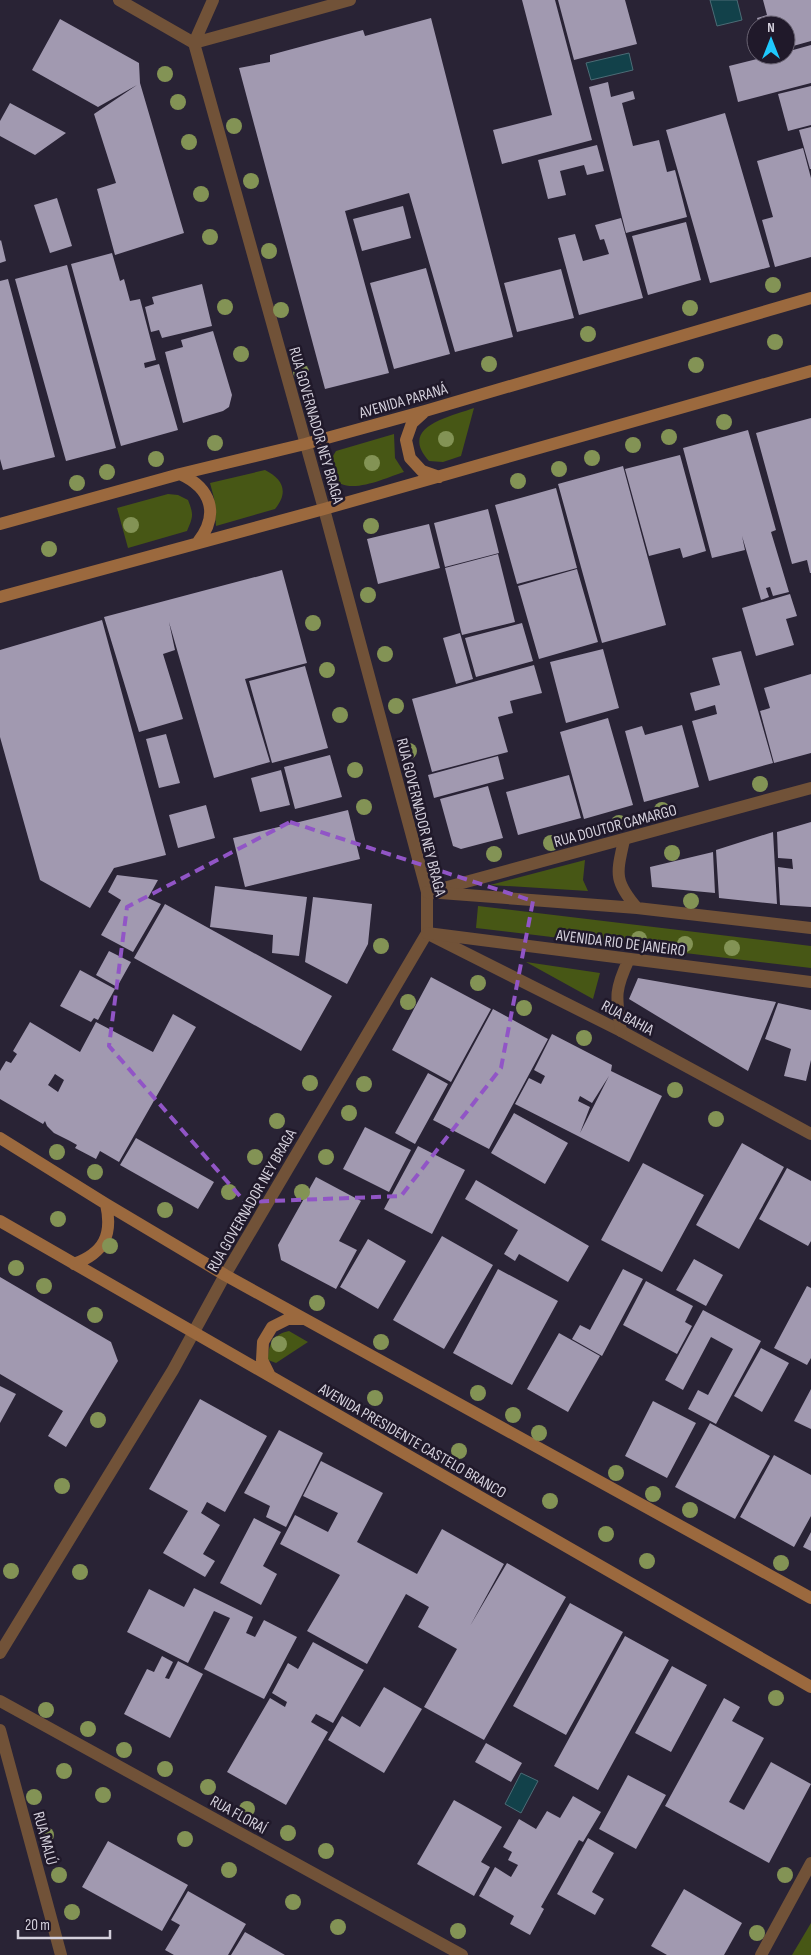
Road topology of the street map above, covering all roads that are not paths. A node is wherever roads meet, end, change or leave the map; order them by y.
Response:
1 (119, 0) edge
2 (214, 0) edge
3 (350, 0) edge
4 (194, 43) junction
5 (811, 298) edge
6 (811, 371) edge
7 (425, 412) junction
8 (305, 444) junction
9 (180, 474) junction
10 (439, 476) junction
11 (324, 509) junction
12 (0, 524) edge
13 (198, 542) junction
14 (0, 597) edge
15 (811, 788) edge
16 (624, 840) junction
17 (427, 892) junction
18 (637, 908) junction
19 (811, 928) edge
20 (427, 933) junction
21 (629, 959) junction
22 (811, 982) edge
23 (621, 1031) junction
24 (811, 1134) edge
25 (0, 1138) edge
26 (106, 1204) junction
27 (0, 1221) edge
28 (74, 1264) junction
29 (225, 1275) junction
30 (306, 1319) junction
31 (195, 1333) junction
32 (270, 1376) junction
33 (811, 1598) edge
34 (0, 1653) edge
35 (811, 1687) edge
36 (0, 1701) edge
37 (0, 1730) edge
38 (811, 1863) edge
39 (62, 1955) edge
40 (462, 1955) edge
41 (761, 1955) edge

1 - 4 street
2 - 4 street
3 - 4 street
4 - 8 street, RUA GOVERNADOR NEY BRAGA
5 - 7 main road, AVENIDA PARANÁ
6 - 10 main road
7 - 8 main road, AVENIDA PARANÁ
7 - 10 main road
8 - 9 main road, AVENIDA PARANÁ
8 - 11 street, RUA GOVERNADOR NEY BRAGA
9 - 12 main road, AVENIDA PARANÁ
9 - 13 main road
10 - 11 main road
11 - 13 main road
11 - 17 street, RUA GOVERNADOR NEY BRAGA
13 - 14 main road
15 - 16 street, RUA DOUTOR CAMARGO
16 - 17 street, RUA DOUTOR CAMARGO
16 - 18 street
17 - 18 street, AVENIDA RIO DE JANEIRO
17 - 20 street, RUA GOVERNADOR NEY BRAGA
18 - 19 street, AVENIDA RIO DE JANEIRO
20 - 21 street, AVENIDA RIO DE JANEIRO
20 - 23 street, RUA BAHIA
20 - 29 street, RUA GOVERNADOR NEY BRAGA
21 - 22 street, AVENIDA RIO DE JANEIRO
21 - 23 street
23 - 24 street, RUA BAHIA
25 - 26 main road
26 - 28 main road
26 - 29 main road
27 - 28 main road, AVENIDA PRESIDENTE CASTELO BRANCO
28 - 31 main road, AVENIDA PRESIDENTE CASTELO BRANCO
29 - 30 main road
29 - 31 street, RUA GOVERNADOR NEY BRAGA
30 - 32 main road
30 - 33 main road
31 - 32 main road, AVENIDA PRESIDENTE CASTELO BRANCO
31 - 34 street, RUA GOVERNADOR NEY BRAGA
32 - 35 main road, AVENIDA PRESIDENTE CASTELO BRANCO
36 - 40 street, RUA FLORAÍ
37 - 39 street, RUA MALÚ
38 - 41 street

